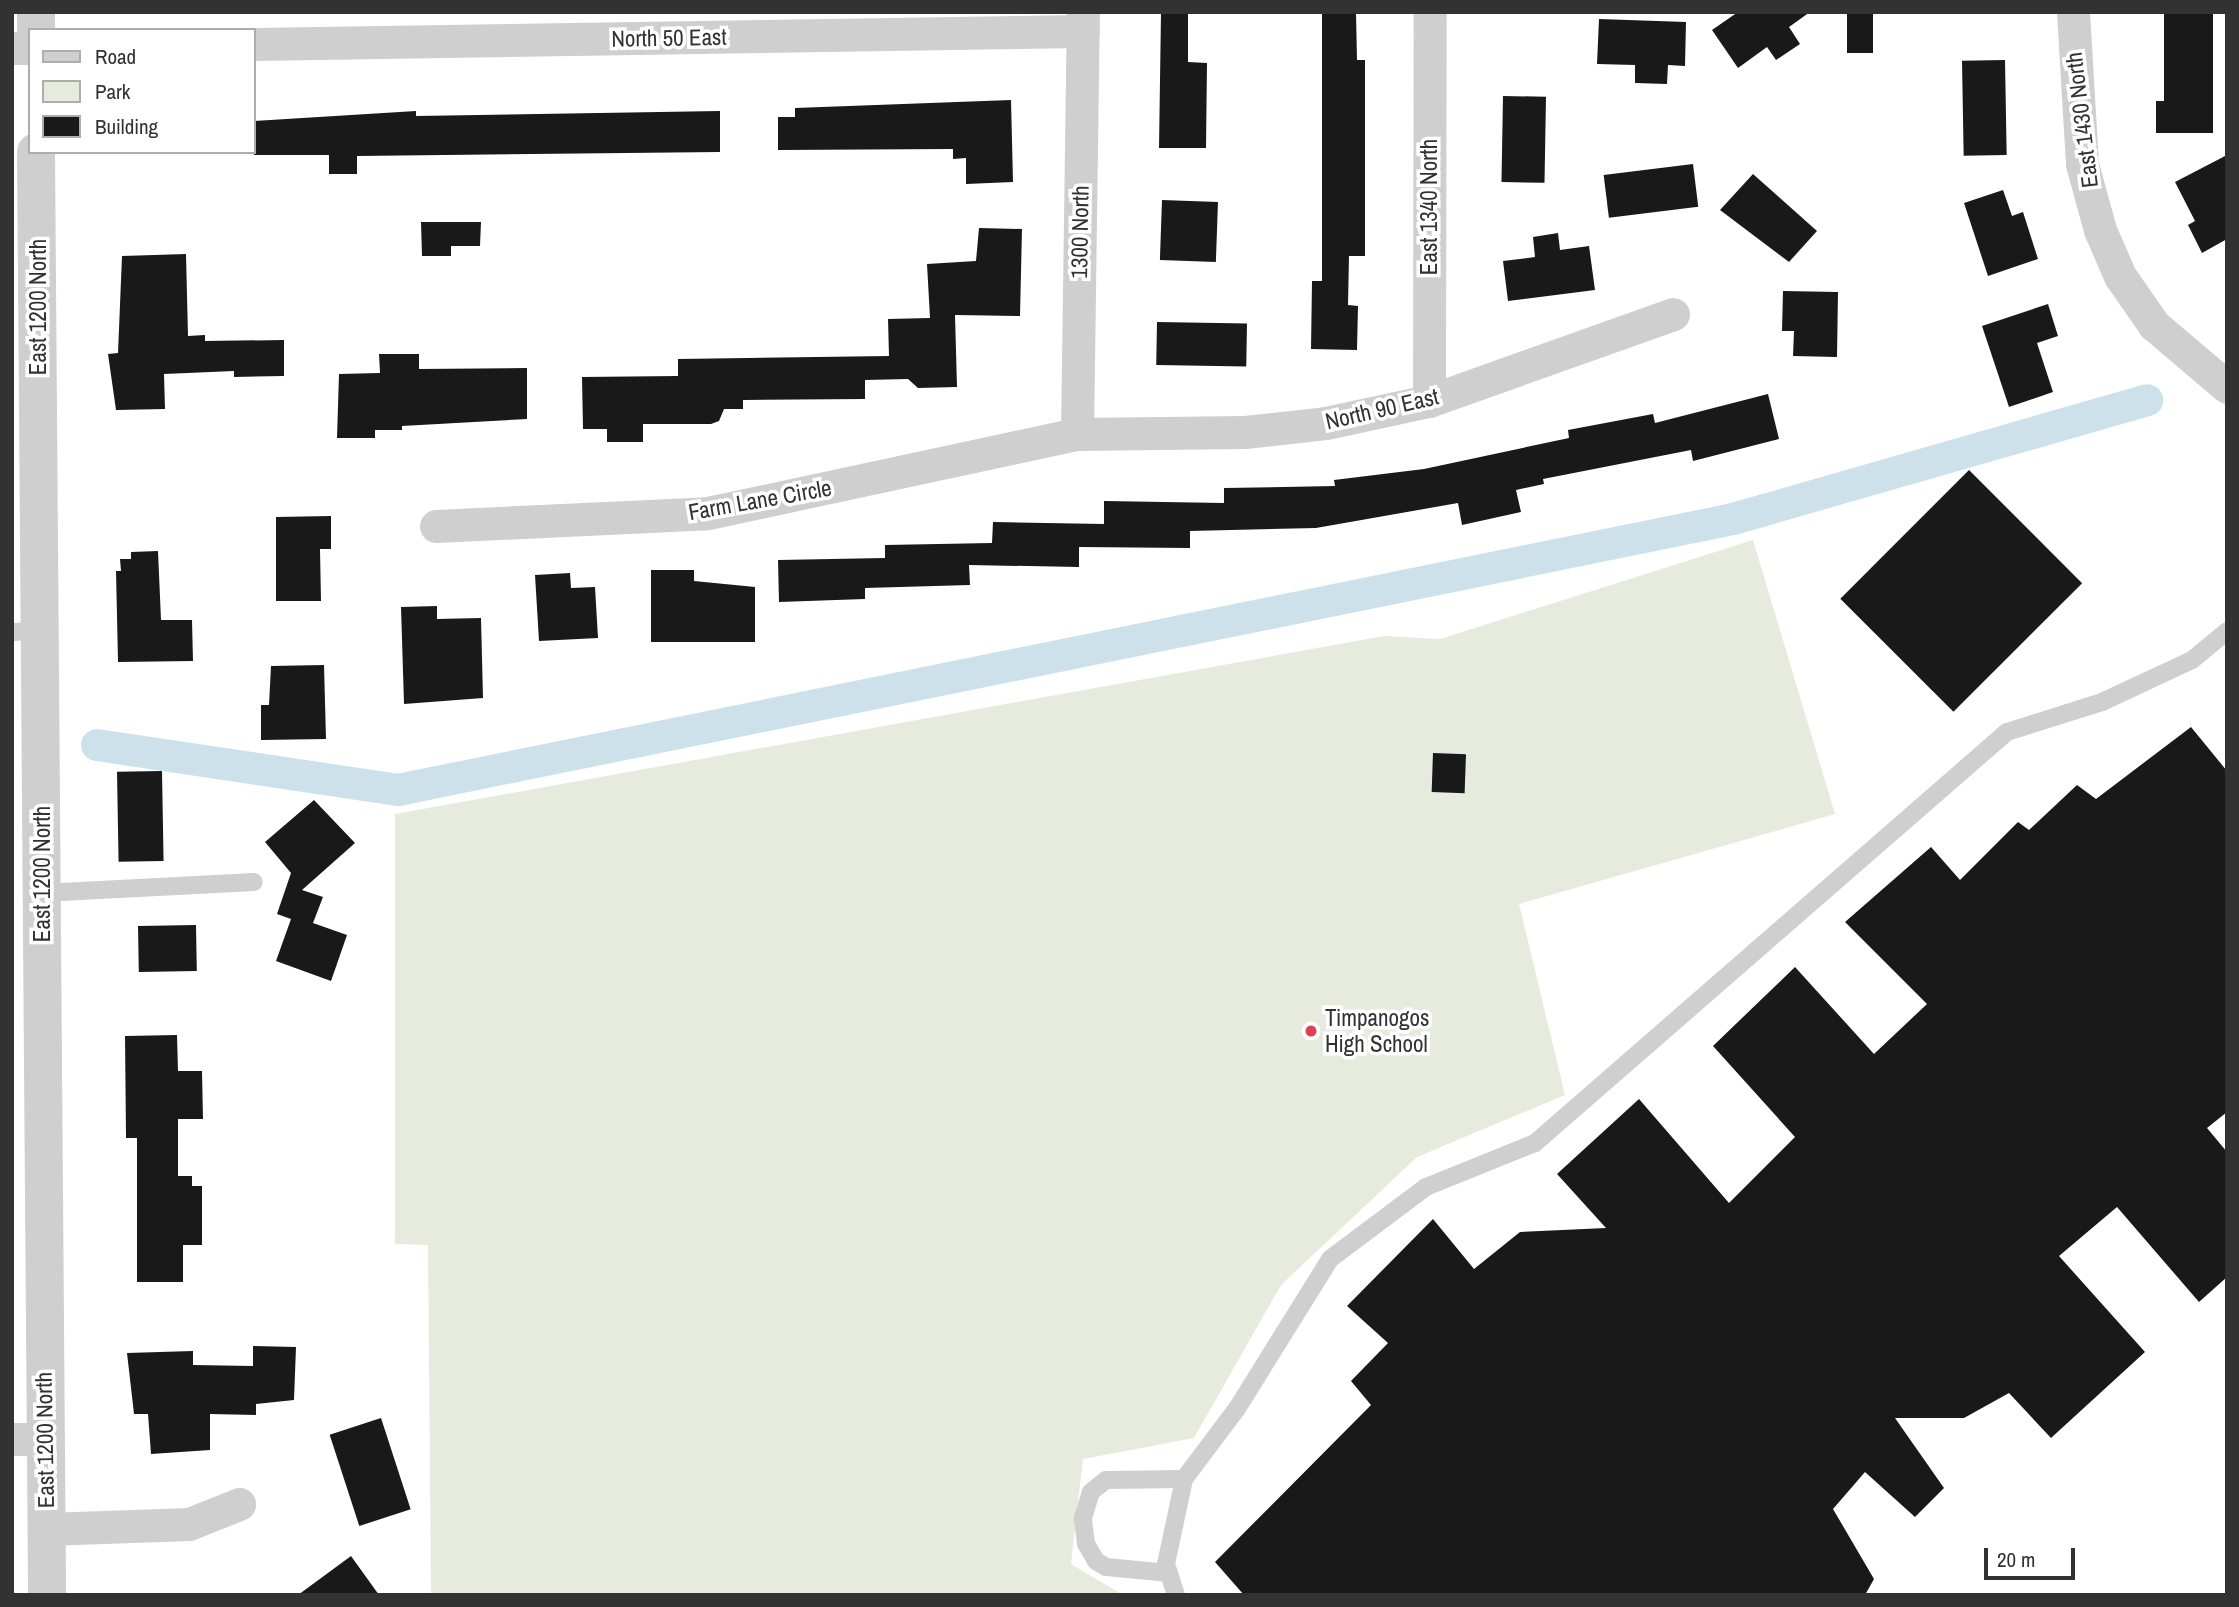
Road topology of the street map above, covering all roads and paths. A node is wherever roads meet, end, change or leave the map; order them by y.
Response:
1 (1430, 12) edge
2 (2073, 12) edge
3 (1083, 22) edge
4 (256, 44) edge
5 (37, 154) edge
6 (1673, 314) dead end
7 (2227, 387) edge
8 (1429, 401) junction
9 (1077, 434) junction
10 (25, 441) edge
11 (436, 526) dead end
12 (2227, 631) edge
13 (27, 632) edge
14 (254, 882) dead end
15 (42, 893) junction
16 (28, 1439) edge
17 (1184, 1479) junction
18 (239, 1504) dead end
19 (47, 1529) junction
20 (1169, 1573) junction
21 (47, 1595) edge
22 (1176, 1595) edge

1 - 8 street, East 1340 North
2 - 7 street, East 1430 North
3 - 4 street, North 50 East
3 - 9 street, 1300 North
5 - 10 street, East 1200 North
6 - 8 street, North 90 East
8 - 9 street, North 90 East
9 - 11 street, Farm Lane Circle
10 - 13 street, East 1200 North
12 - 17 lane
13 - 15 street, East 1200 North
14 - 15 lane
15 - 16 street, East 1200 North
16 - 19 street, East 1200 North
17 - 20 lane
17 - 20 lane
18 - 19 street
19 - 21 street, East 1200 North
20 - 22 lane

